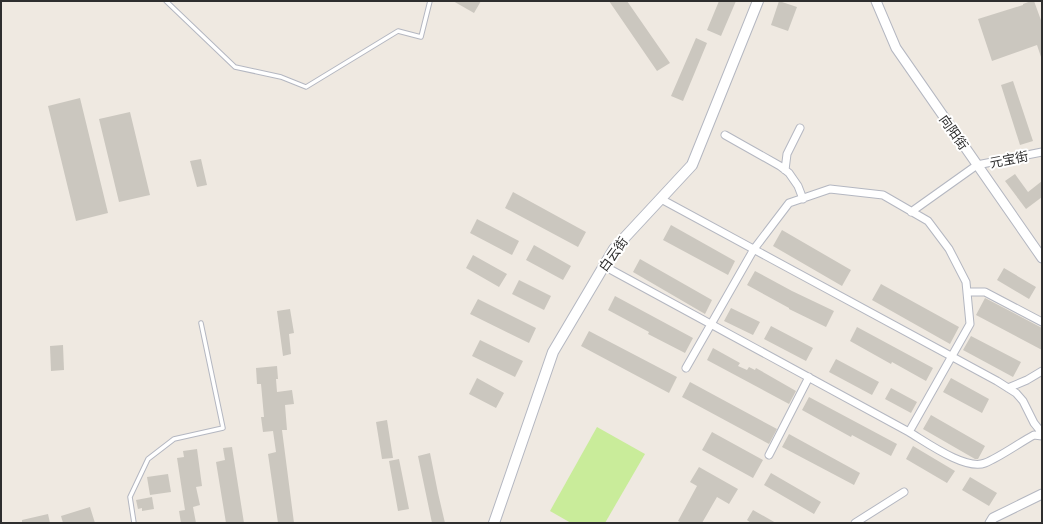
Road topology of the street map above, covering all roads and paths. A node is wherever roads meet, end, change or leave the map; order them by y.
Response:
1 (166, 1) edge
2 (430, 1) edge
3 (758, 1) edge
4 (876, 1) edge
5 (800, 128) dead end
6 (725, 135) dead end
7 (1042, 152) edge
8 (977, 165) junction
9 (785, 170) junction
10 (661, 198) junction
11 (803, 199) junction
12 (911, 212) junction
13 (754, 249) junction
14 (1042, 258) edge
15 (604, 266) junction
16 (967, 292) junction
17 (1042, 322) edge
18 (201, 323) dead end
19 (711, 323) junction
20 (952, 356) junction
21 (686, 368) dead end
22 (1042, 371) edge
23 (809, 377) junction
24 (1008, 388) junction
25 (909, 432) junction
26 (1042, 433) edge
27 (1042, 436) edge
28 (769, 455) dead end
29 (904, 492) dead end
30 (1042, 494) edge
31 (990, 522) edge
32 (134, 523) edge
33 (494, 523) edge
34 (855, 523) edge

1 - 2 lane
3 - 10 main road, 白云街
4 - 8 street, 向阳街
5 - 9 street
6 - 9 street
7 - 8 street, 元宝街
8 - 12 street
8 - 14 street, 向阳街
9 - 11 street
10 - 13 street
10 - 15 main road, 白云街
11 - 12 street
11 - 13 street
12 - 16 street
13 - 19 street
13 - 20 street
15 - 19 street
15 - 33 main road, 白云街
16 - 17 street
16 - 20 street
18 - 32 lane
19 - 21 street
19 - 23 street
20 - 24 street
20 - 25 street
22 - 24 street
23 - 25 street
23 - 28 street
24 - 26 street
25 - 27 street
29 - 34 street
30 - 31 street

